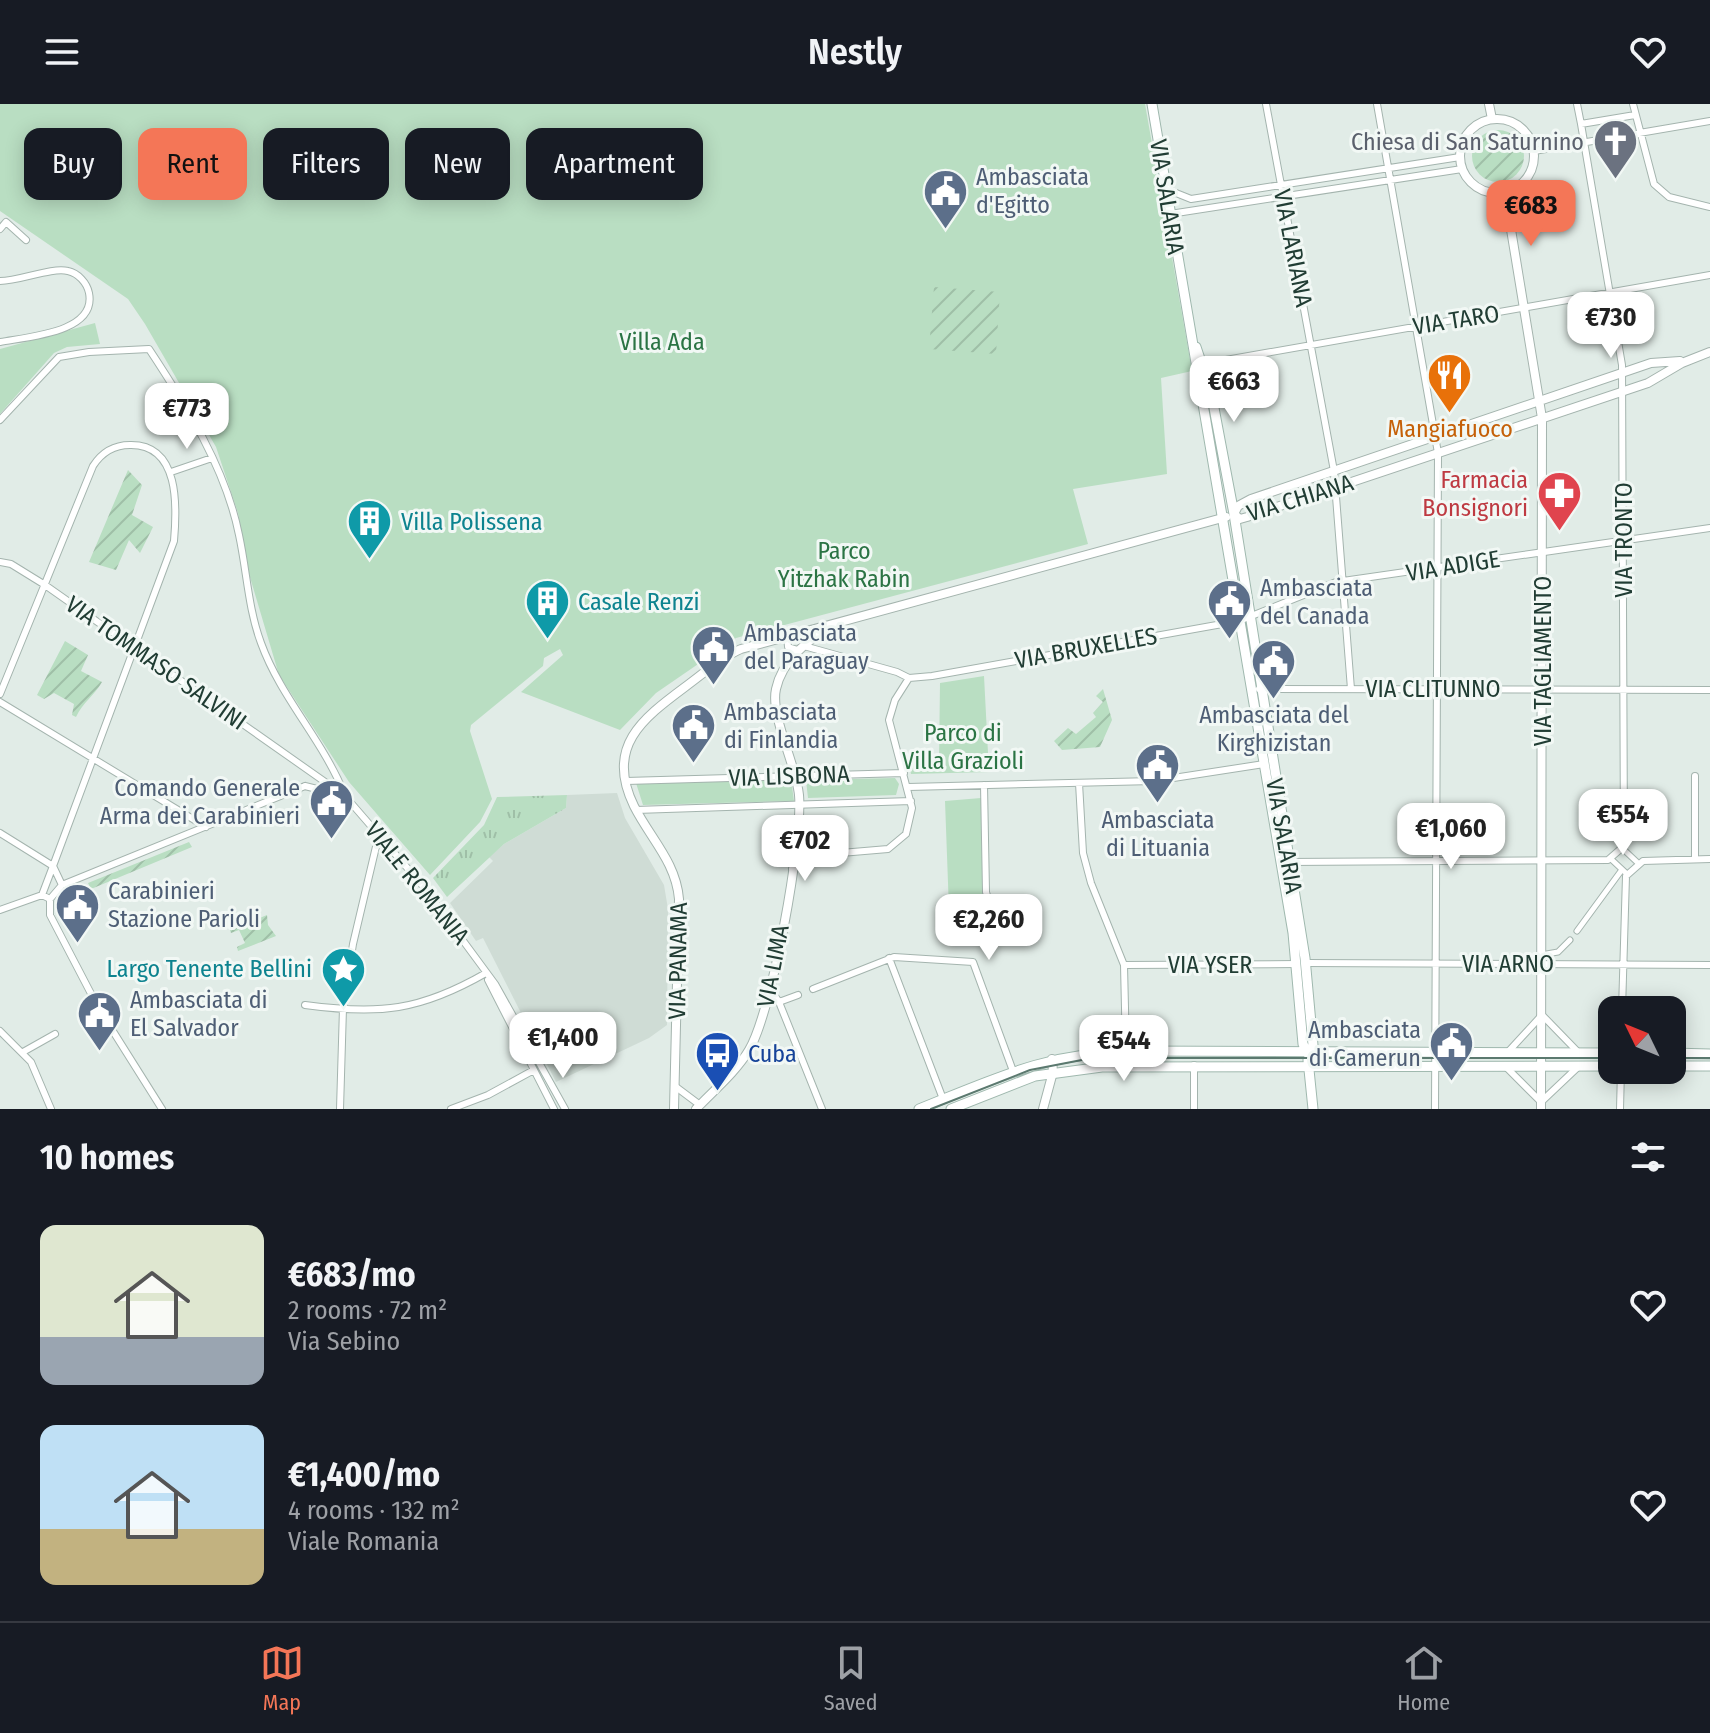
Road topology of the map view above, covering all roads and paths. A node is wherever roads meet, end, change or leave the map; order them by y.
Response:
1 (1152, 104) edge
2 (1266, 104) edge
3 (1377, 104) edge
4 (1489, 104) edge
5 (1577, 104) edge
6 (1633, 104) edge
7 (1635, 115) junction
8 (1492, 119) junction
9 (1710, 121) edge
10 (1581, 124) junction
11 (1640, 132) junction
12 (1583, 142) junction
13 (1534, 151) junction
14 (1460, 157) junction
15 (1390, 169) junction
16 (1462, 169) junction
17 (1392, 179) junction
18 (1281, 187) junction
19 (1166, 189) junction
20 (1505, 193) junction
21 (1282, 196) junction
22 (1710, 207) edge
23 (1170, 214) junction
24 (0, 229) edge
25 (26, 240) dead end
26 (1710, 275) edge
27 (0, 281) edge
28 (1609, 293) junction
29 (1525, 308) junction
30 (1418, 326) junction
31 (1192, 336) junction
32 (0, 342) edge
33 (1311, 345) junction
34 (1710, 352) edge
35 (1691, 359) junction
36 (1657, 362) junction
37 (1203, 364) junction
38 (1622, 374) junction
39 (1663, 376) junction
40 (1623, 391) junction
41 (1541, 402) junction
42 (1542, 418) junction
43 (0, 420) edge
44 (1436, 437) junction
45 (1438, 453) junction
46 (212, 458) junction
47 (1334, 471) junction
48 (171, 472) junction
49 (1336, 487) junction
50 (1229, 492) junction
51 (1251, 499) junction
52 (1230, 516) junction
53 (1710, 528) edge
54 (1625, 541) junction
55 (1543, 551) junction
56 (0, 562) edge
57 (1436, 570) junction
58 (1343, 581) junction
59 (45, 585) junction
60 (1244, 620) junction
61 (839, 622) junction
62 (790, 637) junction
63 (802, 648) junction
64 (135, 649) junction
65 (909, 678) junction
66 (1435, 688) junction
67 (1256, 689) junction
68 (1351, 689) junction
69 (1543, 689) junction
70 (1624, 689) junction
71 (1710, 690) edge
72 (0, 694) edge
73 (0, 702) edge
74 (92, 759) junction
75 (1264, 764) junction
76 (332, 765) junction
77 (310, 770) junction
78 (904, 773) junction
79 (796, 775) junction
80 (1695, 776) dead end
81 (320, 777) junction
82 (626, 781) junction
83 (1079, 783) junction
84 (984, 785) junction
85 (305, 786) junction
86 (908, 787) junction
87 (320, 789) junction
88 (345, 796) junction
89 (911, 801) junction
90 (799, 805) junction
91 (636, 810) junction
92 (206, 827) junction
93 (0, 833) edge
94 (379, 834) junction
95 (1623, 847) junction
96 (1436, 859) junction
97 (1695, 859) junction
98 (1710, 859) edge
99 (1542, 860) junction
100 (1609, 860) junction
101 (1285, 862) junction
102 (1641, 862) junction
103 (53, 866) junction
104 (791, 869) junction
105 (1625, 874) junction
106 (62, 885) junction
107 (46, 897) junction
108 (0, 910) edge
109 (993, 916) dead end
110 (1577, 931) dead end
111 (1570, 940) dead end
112 (889, 958) junction
113 (1541, 959) junction
114 (1301, 964) junction
115 (1436, 964) junction
116 (1124, 965) junction
117 (1623, 965) junction
118 (1710, 965) edge
119 (486, 973) junction
120 (770, 989) junction
121 (813, 989) dead end
122 (798, 995) dead end
123 (1622, 996) edge
124 (779, 1002) junction
125 (305, 1005) dead end
126 (343, 1008) junction
127 (1542, 1015) junction
128 (0, 1031) edge
129 (55, 1034) dead end
130 (1126, 1051) junction
131 (23, 1052) junction
132 (1542, 1052) junction
133 (1578, 1052) junction
134 (1507, 1053) junction
135 (1598, 1053) edge
136 (1686, 1053) edge
137 (1308, 1054) junction
138 (1435, 1054) junction
139 (1710, 1054) edge
140 (1052, 1059) junction
141 (1194, 1065) junction
142 (1308, 1066) junction
143 (1435, 1066) junction
144 (1505, 1066) junction
145 (1598, 1066) edge
146 (1686, 1066) edge
147 (1710, 1066) edge
148 (1542, 1067) junction
149 (1578, 1067) junction
150 (536, 1069) junction
151 (1013, 1071) junction
152 (1053, 1072) junction
153 (1621, 1084) edge
154 (676, 1087) junction
155 (943, 1099) junction
156 (1541, 1106) edge
157 (698, 1107) edge
158 (51, 1109) edge
159 (162, 1109) edge
160 (340, 1109) edge
161 (451, 1109) edge
162 (554, 1109) edge
163 (565, 1109) edge
164 (674, 1109) edge
165 (822, 1109) edge
166 (919, 1109) edge
167 (951, 1109) edge
168 (1043, 1109) edge
169 (1194, 1109) edge
170 (1313, 1109) edge
171 (1435, 1109) edge
172 (1620, 1109) edge

1 - 19 main road, VIA SALARIA
2 - 18 street, VIA LARIANA
3 - 15 street
4 - 8 street
5 - 10 street, VIA TRONTO
6 - 7 street
7 - 10 street
7 - 11 street
8 - 13 street
8 - 14 street
9 - 11 street
10 - 12 street, VIA TRONTO
11 - 12 street
11 - 22 street
12 - 13 street
12 - 28 street, VIA TRONTO
13 - 20 street
14 - 15 street
14 - 16 street
15 - 17 street
15 - 18 street
16 - 17 street
16 - 20 street
17 - 21 street
17 - 30 street
18 - 19 street
18 - 21 street, VIA LARIANA
19 - 23 main road, VIA SALARIA
20 - 29 street, VIA TAGLIAMENTO
21 - 23 street
21 - 33 street, VIA LARIANA
23 - 31 main road, VIA SALARIA
24 - 25 street
26 - 28 street, VIA TARO
27 - 32 street
28 - 29 street, VIA TARO
28 - 38 street, VIA TRONTO
29 - 30 street, VIA TARO
29 - 41 street, VIA TAGLIAMENTO
30 - 33 street, VIA TARO
30 - 44 street
31 - 37 main road, VIA SALARIA
31 - 52 main road, VIA SALARIA
33 - 37 street, VIA TARO
33 - 47 street, VIA LARIANA
34 - 35 street, VIA CHIANA
35 - 36 street, VIA CHIANA
35 - 39 street, VIA CHIANA
36 - 38 street, VIA CHIANA
36 - 39 street
37 - 50 main road, VIA SALARIA
38 - 40 street, VIA TRONTO
38 - 41 street, VIA CHIANA
39 - 40 street, VIA CHIANA
40 - 42 street, VIA CHIANA
40 - 54 street, VIA TRONTO
41 - 42 street, VIA TAGLIAMENTO
41 - 44 street, VIA CHIANA
42 - 45 street, VIA CHIANA
42 - 55 street, VIA TAGLIAMENTO
43 - 46 street
44 - 45 street
44 - 47 street, VIA CHIANA
45 - 49 street, VIA CHIANA
45 - 57 street
46 - 48 street
46 - 76 street
47 - 49 street, VIA LARIANA
47 - 51 street, VIA CHIANA
48 - 59 street
48 - 64 street
49 - 52 street, VIA CHIANA
49 - 58 street, VIA LARIANA
50 - 51 street
50 - 52 main road, VIA SALARIA
51 - 52 street, VIA CHIANA
52 - 60 main road, VIA SALARIA
52 - 61 street
53 - 54 street, VIA ADIGE
54 - 55 street, VIA ADIGE
54 - 70 street, VIA TRONTO
55 - 57 street, VIA ADIGE
55 - 69 street, VIA TAGLIAMENTO
56 - 59 street, VIA TOMMASO SALVINI
57 - 58 street, VIA ADIGE
57 - 66 street
58 - 60 street, VIA ADIGE
58 - 68 street, VIA LARIANA
59 - 64 street, VIA TOMMASO SALVINI
59 - 72 street
60 - 65 street, VIA BRUXELLES
60 - 67 main road, VIA SALARIA
61 - 62 street, VIA PANAMA
61 - 63 street
62 - 63 street
62 - 63 street
62 - 82 street, VIA PANAMA
63 - 65 street
63 - 79 street, VIA LIMA
64 - 74 street
64 - 77 street, VIA TOMMASO SALVINI
65 - 78 street
66 - 68 street, VIA CLITUNNO
66 - 69 street, VIA CLITUNNO
66 - 96 street
67 - 68 street, VIA CLITUNNO
67 - 75 main road, VIA SALARIA
67 - 101 main road, VIA SALARIA
69 - 70 street, VIA CLITUNNO
69 - 99 street, VIA TAGLIAMENTO
70 - 71 street, VIA CLITUNNO
70 - 95 street, VIA TRONTO
73 - 74 street
74 - 92 street
74 - 103 street
75 - 83 street
75 - 101 main road, VIA SALARIA
76 - 81 street
76 - 88 street
77 - 81 street, VIA TOMMASO SALVINI
77 - 85 street
78 - 79 street, VIA LISBONA
78 - 86 street
79 - 82 street, VIA LISBONA
79 - 90 street, VIA LIMA
80 - 97 street
81 - 87 street
81 - 88 street, VIA TOMMASO SALVINI
82 - 91 street, VIA PANAMA
83 - 84 street
83 - 116 street
84 - 86 street
84 - 109 street
85 - 87 street
85 - 92 street
86 - 89 street
87 - 88 street
88 - 94 street, VIALE ROMANIA
89 - 90 street, VIA LISBONA
89 - 104 street
90 - 91 street, VIA LISBONA
90 - 104 street, VIA LIMA
91 - 154 street, VIA PANAMA
92 - 106 street
93 - 103 street
94 - 119 street, VIALE ROMANIA
94 - 126 street
95 - 100 street
95 - 102 street
96 - 99 street
96 - 101 street
96 - 115 street
97 - 98 street
97 - 102 street
99 - 100 street
99 - 113 street, VIA TAGLIAMENTO
100 - 105 street
101 - 114 main road, VIA SALARIA
102 - 105 street
103 - 106 street
103 - 107 street
104 - 120 street, VIA LIMA
105 - 110 street
105 - 117 street
106 - 107 street
107 - 108 street
107 - 159 street
111 - 113 street
112 - 121 street
112 - 151 street
112 - 155 street
113 - 115 street, VIA ARNO
113 - 117 street, VIA ARNO
113 - 127 street, VIA TAGLIAMENTO
114 - 115 street, VIA ARNO
114 - 116 street, VIA YSER
114 - 137 main road, VIA SALARIA
115 - 138 street
116 - 130 street
117 - 118 street, VIA ARNO
117 - 123 street
119 - 126 street
119 - 150 street, VIALE ROMANIA
120 - 124 street
120 - 157 street, VIA LIMA
122 - 124 street
124 - 165 street
125 - 126 street
126 - 160 street
127 - 132 street, VIA TAGLIAMENTO
127 - 133 street
127 - 134 street
128 - 131 street
129 - 131 street
130 - 137 main road
130 - 140 main road
131 - 158 street
132 - 133 main road
132 - 134 main road
132 - 148 street, VIA TAGLIAMENTO
133 - 135 main road
134 - 138 main road
136 - 139 main road
137 - 138 main road
137 - 142 main road, VIA SALARIA
138 - 143 street
140 - 151 main road
140 - 152 street
141 - 142 main road
141 - 152 main road
141 - 169 street
142 - 143 main road
142 - 170 main road, VIA SALARIA
143 - 144 main road
143 - 171 street
144 - 148 main road
144 - 156 street
145 - 149 main road
146 - 147 main road
148 - 149 main road
148 - 156 street, VIA TAGLIAMENTO
149 - 156 street
150 - 161 street
150 - 162 street, VIALE ROMANIA
150 - 163 street, VIALE ROMANIA
151 - 155 main road
152 - 167 main road
152 - 168 street
153 - 172 street
154 - 157 street
154 - 164 street, VIA PANAMA
155 - 166 main road

